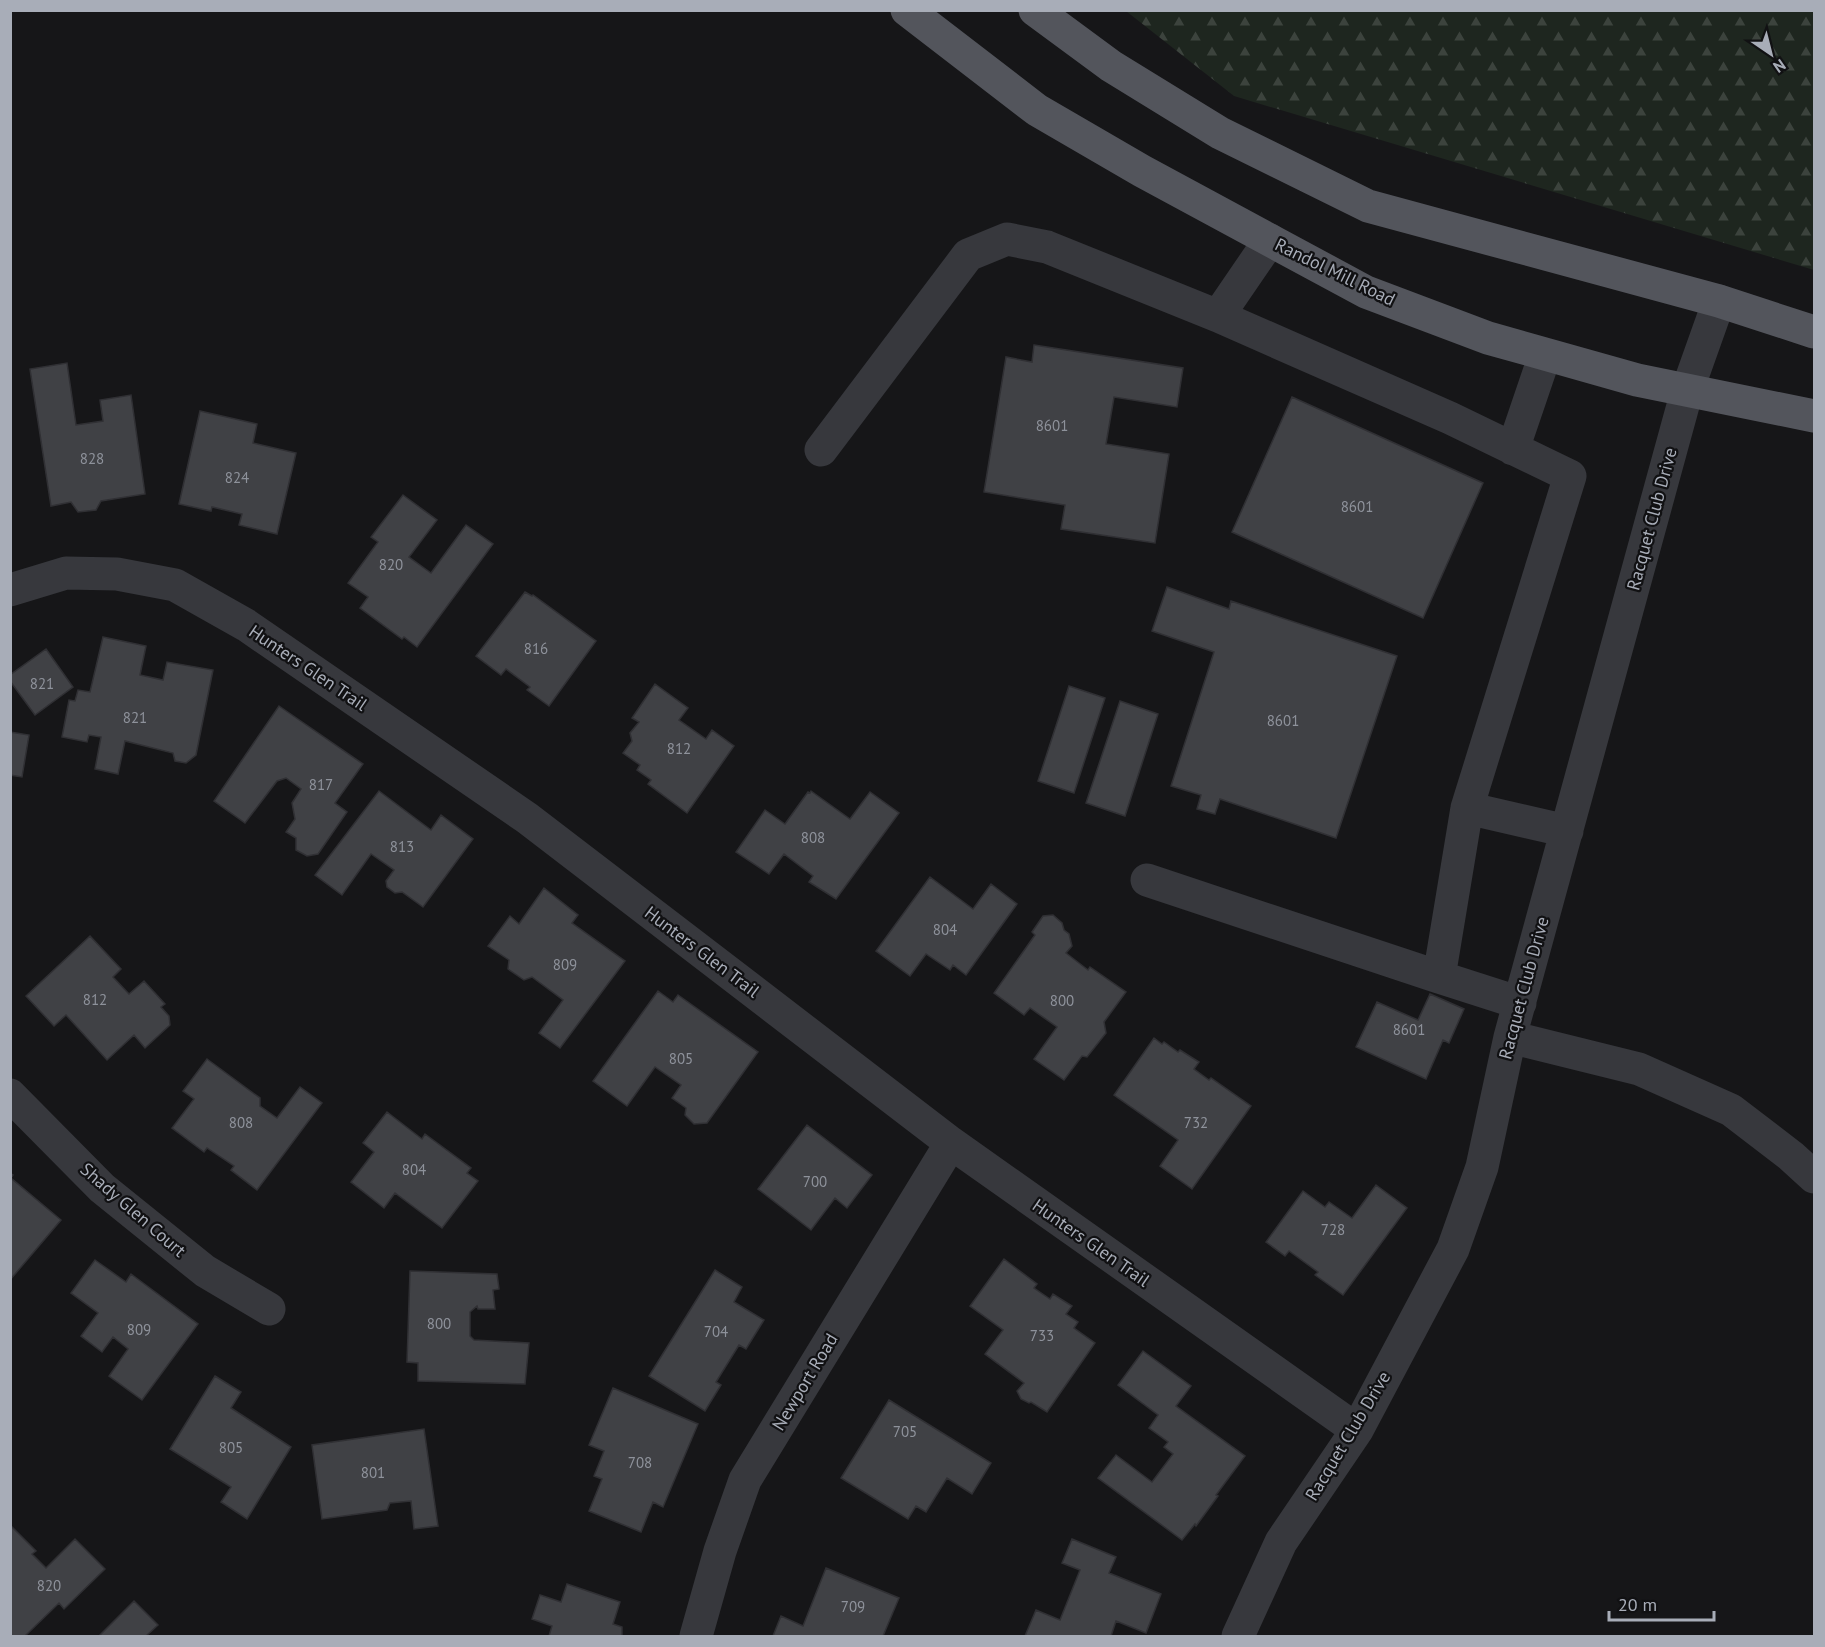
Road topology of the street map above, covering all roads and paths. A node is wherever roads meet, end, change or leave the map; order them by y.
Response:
1 (907, 10) edge
2 (1035, 10) edge
3 (1270, 240) junction
4 (1719, 301) junction
5 (1218, 316) junction
6 (1815, 332) edge
7 (1545, 355) junction
8 (1688, 391) junction
9 (1815, 416) edge
10 (1513, 449) junction
11 (821, 450) dead end
12 (10, 590) edge
13 (1467, 808) junction
14 (1567, 831) junction
15 (1147, 880) dead end
16 (1439, 977) junction
17 (1520, 1003) junction
18 (1510, 1037) junction
19 (10, 1095) edge
20 (951, 1143) junction
21 (1815, 1177) edge
22 (269, 1309) dead end
23 (1357, 1430) junction
24 (696, 1636) edge
25 (1238, 1636) edge

1 - 3 main road, Randol Mill Road
2 - 4 main road
3 - 5 street
3 - 7 main road, Randol Mill Road
4 - 6 main road
4 - 8 street, Racquet Club Drive
5 - 10 street
5 - 11 street
7 - 8 main road, Randol Mill Road
7 - 10 street
8 - 9 main road, Randol Mill Road
8 - 14 street, Racquet Club Drive
10 - 13 street
12 - 20 street, Hunters Glen Trail
13 - 14 street
13 - 16 street
14 - 17 street, Racquet Club Drive
15 - 16 street
16 - 17 street
17 - 18 street, Racquet Club Drive
18 - 21 street
18 - 23 street, Racquet Club Drive
19 - 22 street, Shady Glen Court
20 - 23 street, Hunters Glen Trail
20 - 24 street, Newport Road
23 - 25 street, Racquet Club Drive

